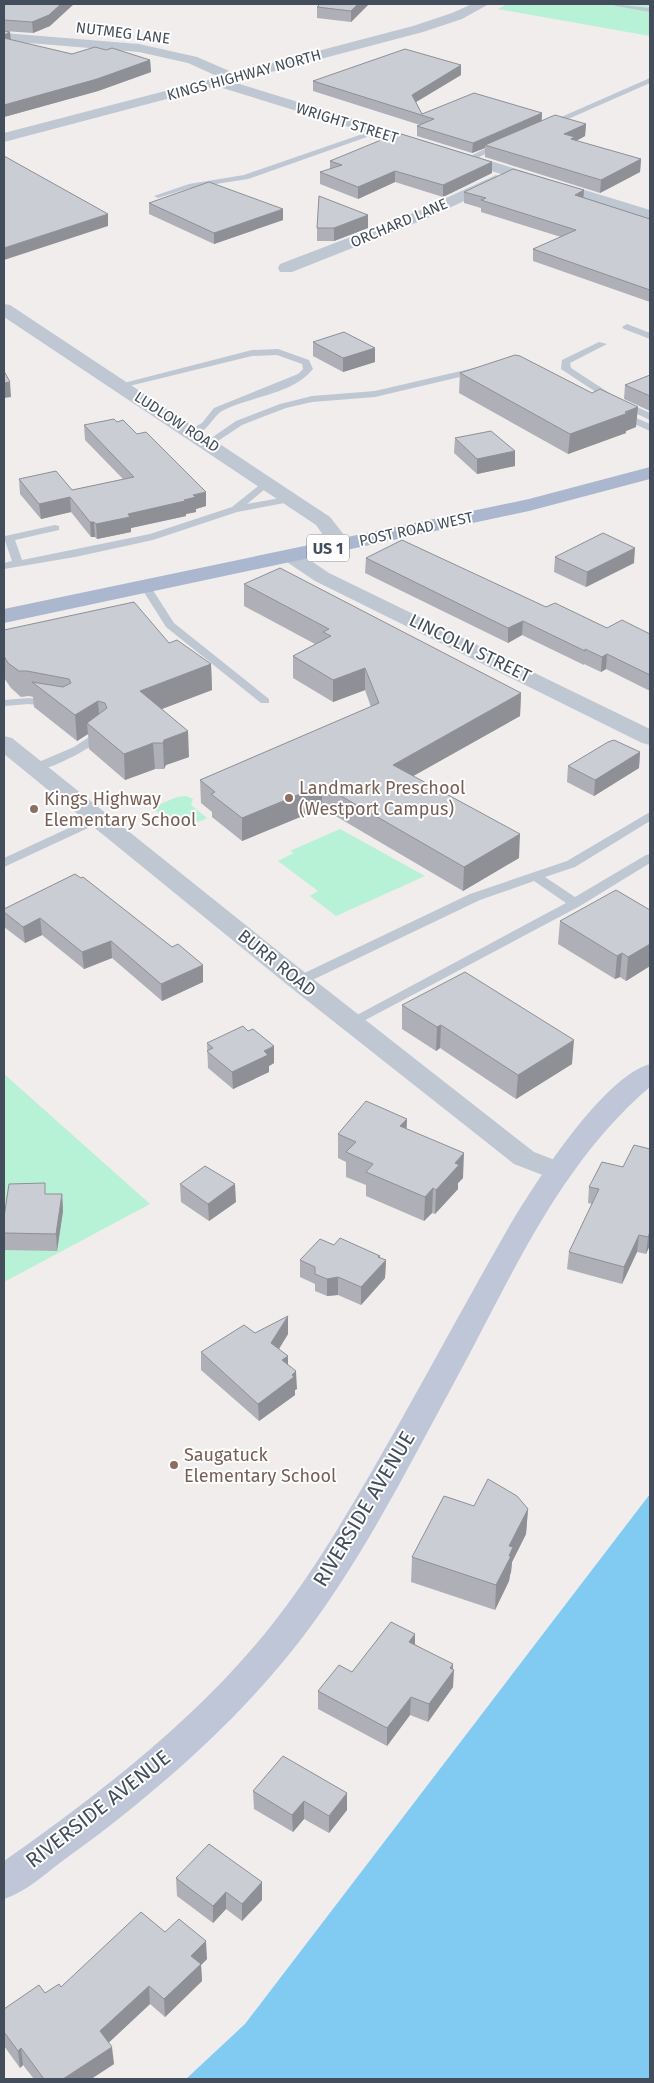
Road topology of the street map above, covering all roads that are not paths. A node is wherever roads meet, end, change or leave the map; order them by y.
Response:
1 (482, 4) edge
2 (616, 4) edge
3 (650, 10) edge
4 (4, 37) edge
5 (234, 78) junction
6 (650, 80) edge
7 (217, 82) junction
8 (536, 130) edge
9 (377, 132) junction
10 (4, 138) edge
11 (510, 141) edge
12 (466, 160) junction
13 (510, 173) junction
14 (158, 196) dead end
15 (650, 215) edge
16 (286, 268) dead end
17 (4, 309) edge
18 (627, 327) dead end
19 (650, 336) edge
20 (602, 344) dead end
21 (488, 368) edge
22 (121, 385) junction
23 (604, 407) edge
24 (650, 417) edge
25 (650, 428) edge
26 (192, 432) junction
27 (209, 443) junction
28 (650, 473) edge
29 (267, 482) junction
30 (291, 499) junction
31 (235, 509) junction
32 (55, 528) dead end
33 (6, 539) edge
34 (342, 545) junction
35 (291, 556) junction
36 (18, 564) junction
37 (4, 566) edge
38 (145, 586) junction
39 (4, 616) edge
40 (265, 700) dead end
41 (4, 703) edge
42 (65, 708) edge
43 (101, 732) edge
44 (650, 738) edge
45 (4, 743) edge
46 (33, 767) junction
47 (650, 816) edge
48 (97, 819) junction
49 (650, 858) edge
50 (4, 863) edge
51 (536, 878) junction
52 (574, 903) junction
53 (299, 981) junction
54 (351, 1022) junction
55 (650, 1073) edge
56 (558, 1172) junction
57 (4, 1882) edge

1 - 5 street, KINGS HIGHWAY NORTH
2 - 3 lane
4 - 5 street, NUTMEG LANE
5 - 7 street, KINGS HIGHWAY NORTH
6 - 8 lane
7 - 9 street, WRIGHT STREET
7 - 10 street, KINGS HIGHWAY NORTH
9 - 12 street, WRIGHT STREET
9 - 14 lane
11 - 12 lane
12 - 13 street, WRIGHT STREET
13 - 15 street, WRIGHT STREET
13 - 16 street, ORCHARD LANE
17 - 22 street, LUDLOW ROAD
18 - 19 lane
20 - 24 lane
21 - 27 lane
22 - 26 street, LUDLOW ROAD
22 - 26 lane
23 - 25 lane
26 - 27 street, LUDLOW ROAD
27 - 29 street, LUDLOW ROAD
28 - 34 main road, POST ROAD WEST / US 1
29 - 30 street, LUDLOW ROAD
29 - 31 lane
30 - 31 lane
30 - 34 street, LUDLOW ROAD
31 - 36 lane
32 - 33 lane
33 - 36 lane
34 - 35 main road, POST ROAD WEST / US 1
35 - 38 main road, POST ROAD WEST / US 1
35 - 44 street, LINCOLN STREET
36 - 37 lane
38 - 39 main road, POST ROAD WEST / US 1
38 - 40 lane
41 - 42 lane
43 - 46 lane
45 - 46 street, BURR ROAD
46 - 48 street, BURR ROAD
47 - 51 lane
48 - 50 lane
48 - 53 street, BURR ROAD
49 - 52 lane
51 - 52 lane
51 - 53 lane
52 - 54 lane
53 - 54 street, BURR ROAD
54 - 56 street, BURR ROAD
55 - 56 main road, RIVERSIDE AVENUE
56 - 57 main road, RIVERSIDE AVENUE

